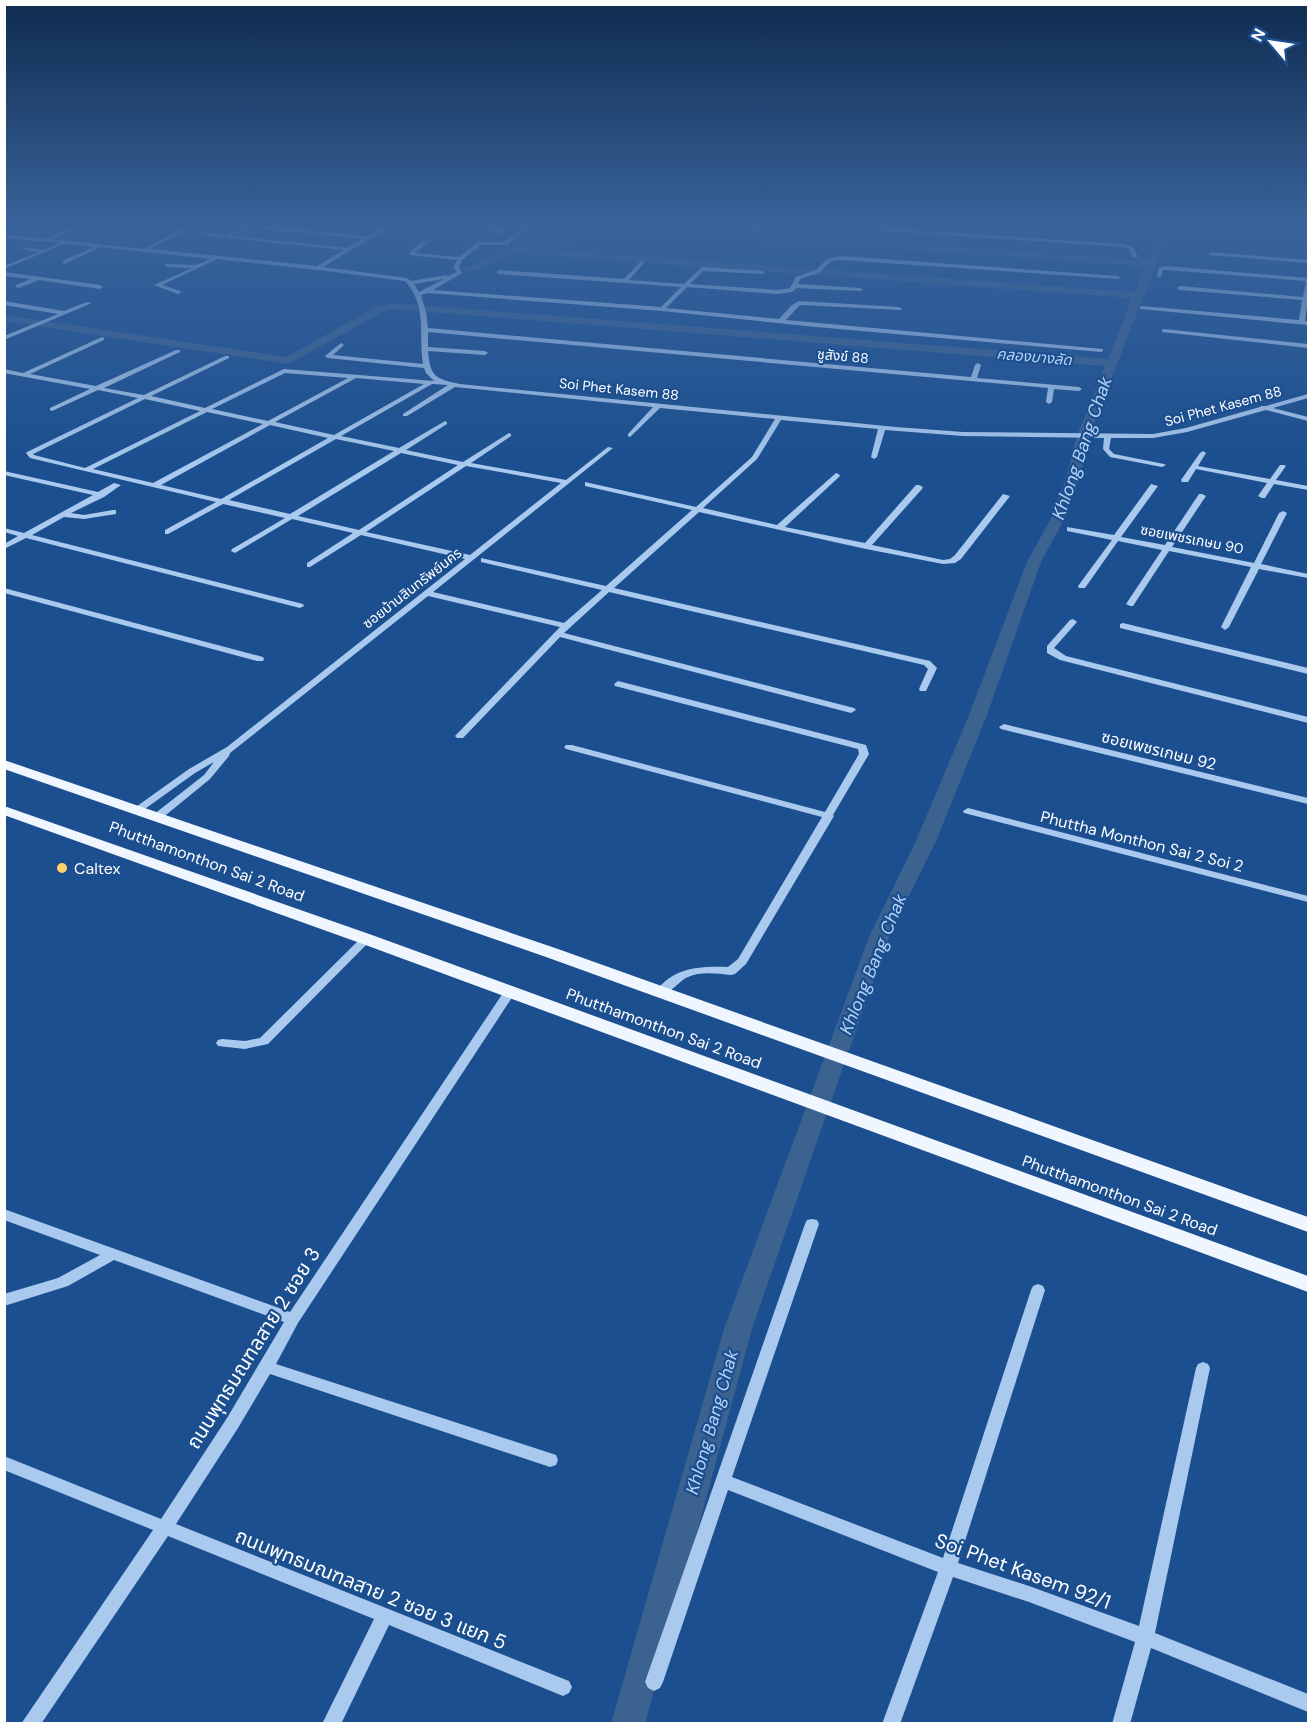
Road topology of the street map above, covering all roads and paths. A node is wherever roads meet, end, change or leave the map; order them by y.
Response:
1 (8, 304) edge
2 (87, 304) edge
3 (421, 304) edge
4 (592, 304) edge
5 (667, 304) edge
6 (798, 304) edge
7 (810, 304) edge
8 (1306, 304) edge
9 (1142, 308) dead end
10 (662, 309) junction
11 (899, 309) dead end
12 (65, 313) junction
13 (782, 320) junction
14 (1305, 323) edge
15 (426, 330) junction
16 (1164, 331) dead end
17 (4, 338) edge
18 (102, 339) dead end
19 (341, 345) dead end
20 (1308, 346) edge
21 (425, 349) junction
22 (178, 351) dead end
23 (1101, 351) dead end
24 (485, 353) dead end
25 (227, 357) dead end
26 (978, 365) dead end
27 (426, 366) junction
28 (4, 371) edge
29 (22, 375) junction
30 (356, 376) junction
31 (973, 380) junction
32 (431, 382) junction
33 (450, 384) junction
34 (1051, 387) junction
35 (97, 388) junction
36 (1079, 389) dead end
37 (1308, 396) edge
38 (144, 397) junction
39 (1050, 402) dead end
40 (659, 405) junction
41 (1263, 407) junction
42 (52, 409) dead end
43 (205, 410) junction
44 (405, 415) dead end
45 (779, 417) junction
46 (1308, 419) edge
47 (268, 423) junction
48 (445, 423) dead end
49 (882, 428) junction
50 (509, 435) dead end
51 (630, 435) dead end
52 (1107, 436) junction
53 (335, 437) junction
54 (610, 448) dead end
55 (399, 450) junction
56 (1203, 453) dead end
57 (874, 457) dead end
58 (464, 464) junction
59 (1162, 465) dead end
60 (1282, 466) dead end
61 (1194, 467) junction
62 (86, 470) junction
63 (4, 473) edge
64 (836, 475) dead end
65 (1185, 480) dead end
66 (1272, 481) junction
67 (567, 482) junction
68 (588, 484) dead end
69 (117, 485) dead end
70 (153, 486) junction
71 (1154, 486) dead end
72 (919, 487) dead end
73 (1308, 488) edge
74 (101, 495) junction
75 (1006, 496) dead end
76 (1202, 496) dead end
77 (1262, 496) dead end
78 (222, 502) junction
79 (698, 510) junction
80 (113, 512) dead end
81 (1283, 513) dead end
82 (65, 515) junction
83 (288, 517) junction
84 (779, 528) junction
85 (1070, 529) dead end
86 (4, 530) edge
87 (168, 532) dead end
88 (359, 533) junction
89 (26, 535) junction
90 (1116, 538) junction
91 (4, 547) edge
92 (866, 547) junction
93 (1167, 548) junction
94 (235, 551) dead end
95 (472, 558) junction
96 (484, 560) dead end
97 (310, 565) dead end
98 (1255, 566) junction
99 (1308, 576) edge
100 (1082, 586) dead end
101 (606, 588) junction
102 (4, 590) edge
103 (426, 593) junction
104 (1130, 604) dead end
105 (300, 606) dead end
106 (1073, 622) dead end
107 (565, 626) junction
108 (1123, 626) dead end
109 (1225, 627) dead end
110 (558, 634) junction
111 (260, 658) dead end
112 (1308, 672) edge
113 (618, 684) dead end
114 (923, 689) dead end
115 (851, 710) dead end
116 (1308, 720) edge
117 (1004, 728) dead end
118 (460, 736) dead end
119 (569, 747) dead end
120 (230, 749) junction
121 (4, 764) edge
122 (1308, 801) edge
123 (138, 809) junction
124 (4, 810) edge
125 (968, 811) dead end
126 (156, 816) junction
127 (829, 816) junction
128 (1308, 899) edge
129 (366, 939) junction
130 (661, 992) junction
131 (509, 993) junction
132 (222, 1043) dead end
133 (4, 1214) edge
134 (812, 1224) dead end
135 (1308, 1225) edge
136 (113, 1254) junction
137 (1308, 1284) edge
138 (1038, 1290) dead end
139 (4, 1300) edge
140 (293, 1319) junction
141 (267, 1367) junction
142 (1203, 1368) dead end
143 (550, 1460) dead end
144 (4, 1463) edge
145 (723, 1481) junction
146 (164, 1528) junction
147 (948, 1568) junction
148 (384, 1617) junction
149 (1144, 1637) junction
150 (654, 1682) dead end
151 (563, 1687) dead end
152 (1308, 1703) edge
153 (30, 1724) edge
154 (331, 1724) edge
155 (891, 1724) edge
156 (1121, 1724) edge

1 - 12 street
2 - 12 street
3 - 15 street
4 - 10 street
5 - 10 street
6 - 13 street
7 - 11 street
8 - 14 street
9 - 14 street
10 - 13 street
12 - 17 street
13 - 23 street
15 - 21 street
15 - 31 street, ชูสังข์ 88
16 - 20 street
18 - 29 street
19 - 27 street
21 - 24 street
21 - 27 street
22 - 35 street
25 - 38 street
26 - 31 street
27 - 33 street
28 - 29 street
29 - 35 street
30 - 32 street, Soi Phet Kasem 88
30 - 43 street, Soi Phet Kasem 88
30 - 47 street
31 - 34 street, ชูสังข์ 88
32 - 33 street, Soi Phet Kasem 88
32 - 53 street
33 - 40 street, Soi Phet Kasem 88
33 - 44 street
34 - 36 street, ชูสังข์ 88
34 - 39 street
35 - 38 street
35 - 42 street
37 - 41 street, Soi Phet Kasem 88
38 - 43 street
38 - 62 street
40 - 45 street, Soi Phet Kasem 88
40 - 51 street
41 - 46 street
41 - 52 street, Soi Phet Kasem 88
43 - 47 street
43 - 62 street, Soi Phet Kasem 88
45 - 49 street, Soi Phet Kasem 88
45 - 79 street
47 - 53 street
47 - 70 street
48 - 55 street
49 - 52 street, Soi Phet Kasem 88
49 - 57 street
50 - 58 street
52 - 59 street
53 - 55 street
53 - 78 street
54 - 67 street, ซอยบ้านสินทรัพย์นคร
55 - 58 street
55 - 83 street
56 - 61 street
58 - 67 street
58 - 88 street
60 - 66 street
61 - 65 street
61 - 66 street
62 - 70 street
63 - 74 street
64 - 84 street
66 - 73 street
66 - 77 street
67 - 95 street, ซอยบ้านสินทรัพย์นคร
68 - 79 street
69 - 74 street
70 - 78 street
71 - 90 street
72 - 92 street
74 - 82 street
75 - 92 street
76 - 93 street
78 - 83 street
78 - 87 street
79 - 84 street
79 - 101 street
80 - 82 street
81 - 98 street
82 - 89 street
83 - 88 street
83 - 94 street
84 - 92 street
85 - 90 street, ซอยเพชรเกษม 90
86 - 89 street
88 - 95 street
88 - 97 street
89 - 91 street
89 - 105 street
90 - 93 street, ซอยเพชรเกษม 90
90 - 100 street
93 - 98 street, ซอยเพชรเกษม 90
93 - 104 street
95 - 103 street, ซอยบ้านสินทรัพย์นคร
96 - 101 street
98 - 99 street, ซอยเพชรเกษม 90
98 - 109 street
101 - 107 street
101 - 114 street
102 - 111 street
103 - 107 street
103 - 120 street, ซอยบ้านสินทรัพย์นคร
106 - 116 street
107 - 110 street
108 - 112 street
110 - 115 street
110 - 118 street
113 - 127 street
117 - 122 street, ซอยเพชรเกษม 92
119 - 127 street
120 - 123 street
120 - 126 street
121 - 123 main road, Phutthamonthon Sai 2 Road
123 - 126 main road, Phutthamonthon Sai 2 Road
124 - 129 main road, Phutthamonthon Sai 2 Road
125 - 128 street, Phuttha Monthon Sai 2 Soi 2
126 - 130 main road, Phutthamonthon Sai 2 Road
127 - 130 street
129 - 131 main road, Phutthamonthon Sai 2 Road
129 - 132 street
130 - 135 main road, Phutthamonthon Sai 2 Road
131 - 137 main road, Phutthamonthon Sai 2 Road
131 - 140 street, ถนนพุทธมณฑลสาย 2 ซอย 3
133 - 136 street
134 - 145 street
136 - 139 street
136 - 140 street
138 - 147 street
140 - 141 street, ถนนพุทธมณฑลสาย 2 ซอย 3
141 - 143 street
141 - 146 street, ถนนพุทธมณฑลสาย 2 ซอย 3
142 - 149 street
144 - 146 street, ถนนพุทธมณฑลสาย 2 ซอย 3 แยก 5
145 - 147 street, Soi Phet Kasem 92/1
145 - 150 street
146 - 148 street, ถนนพุทธมณฑลสาย 2 ซอย 3 แยก 5
146 - 153 street, ถนนพุทธมณฑลสาย 2 ซอย 3
147 - 149 street, Soi Phet Kasem 92/1
147 - 155 street
148 - 151 street, ถนนพุทธมณฑลสาย 2 ซอย 3 แยก 5
148 - 154 street
149 - 152 street, Soi Phet Kasem 92/1
149 - 156 street

